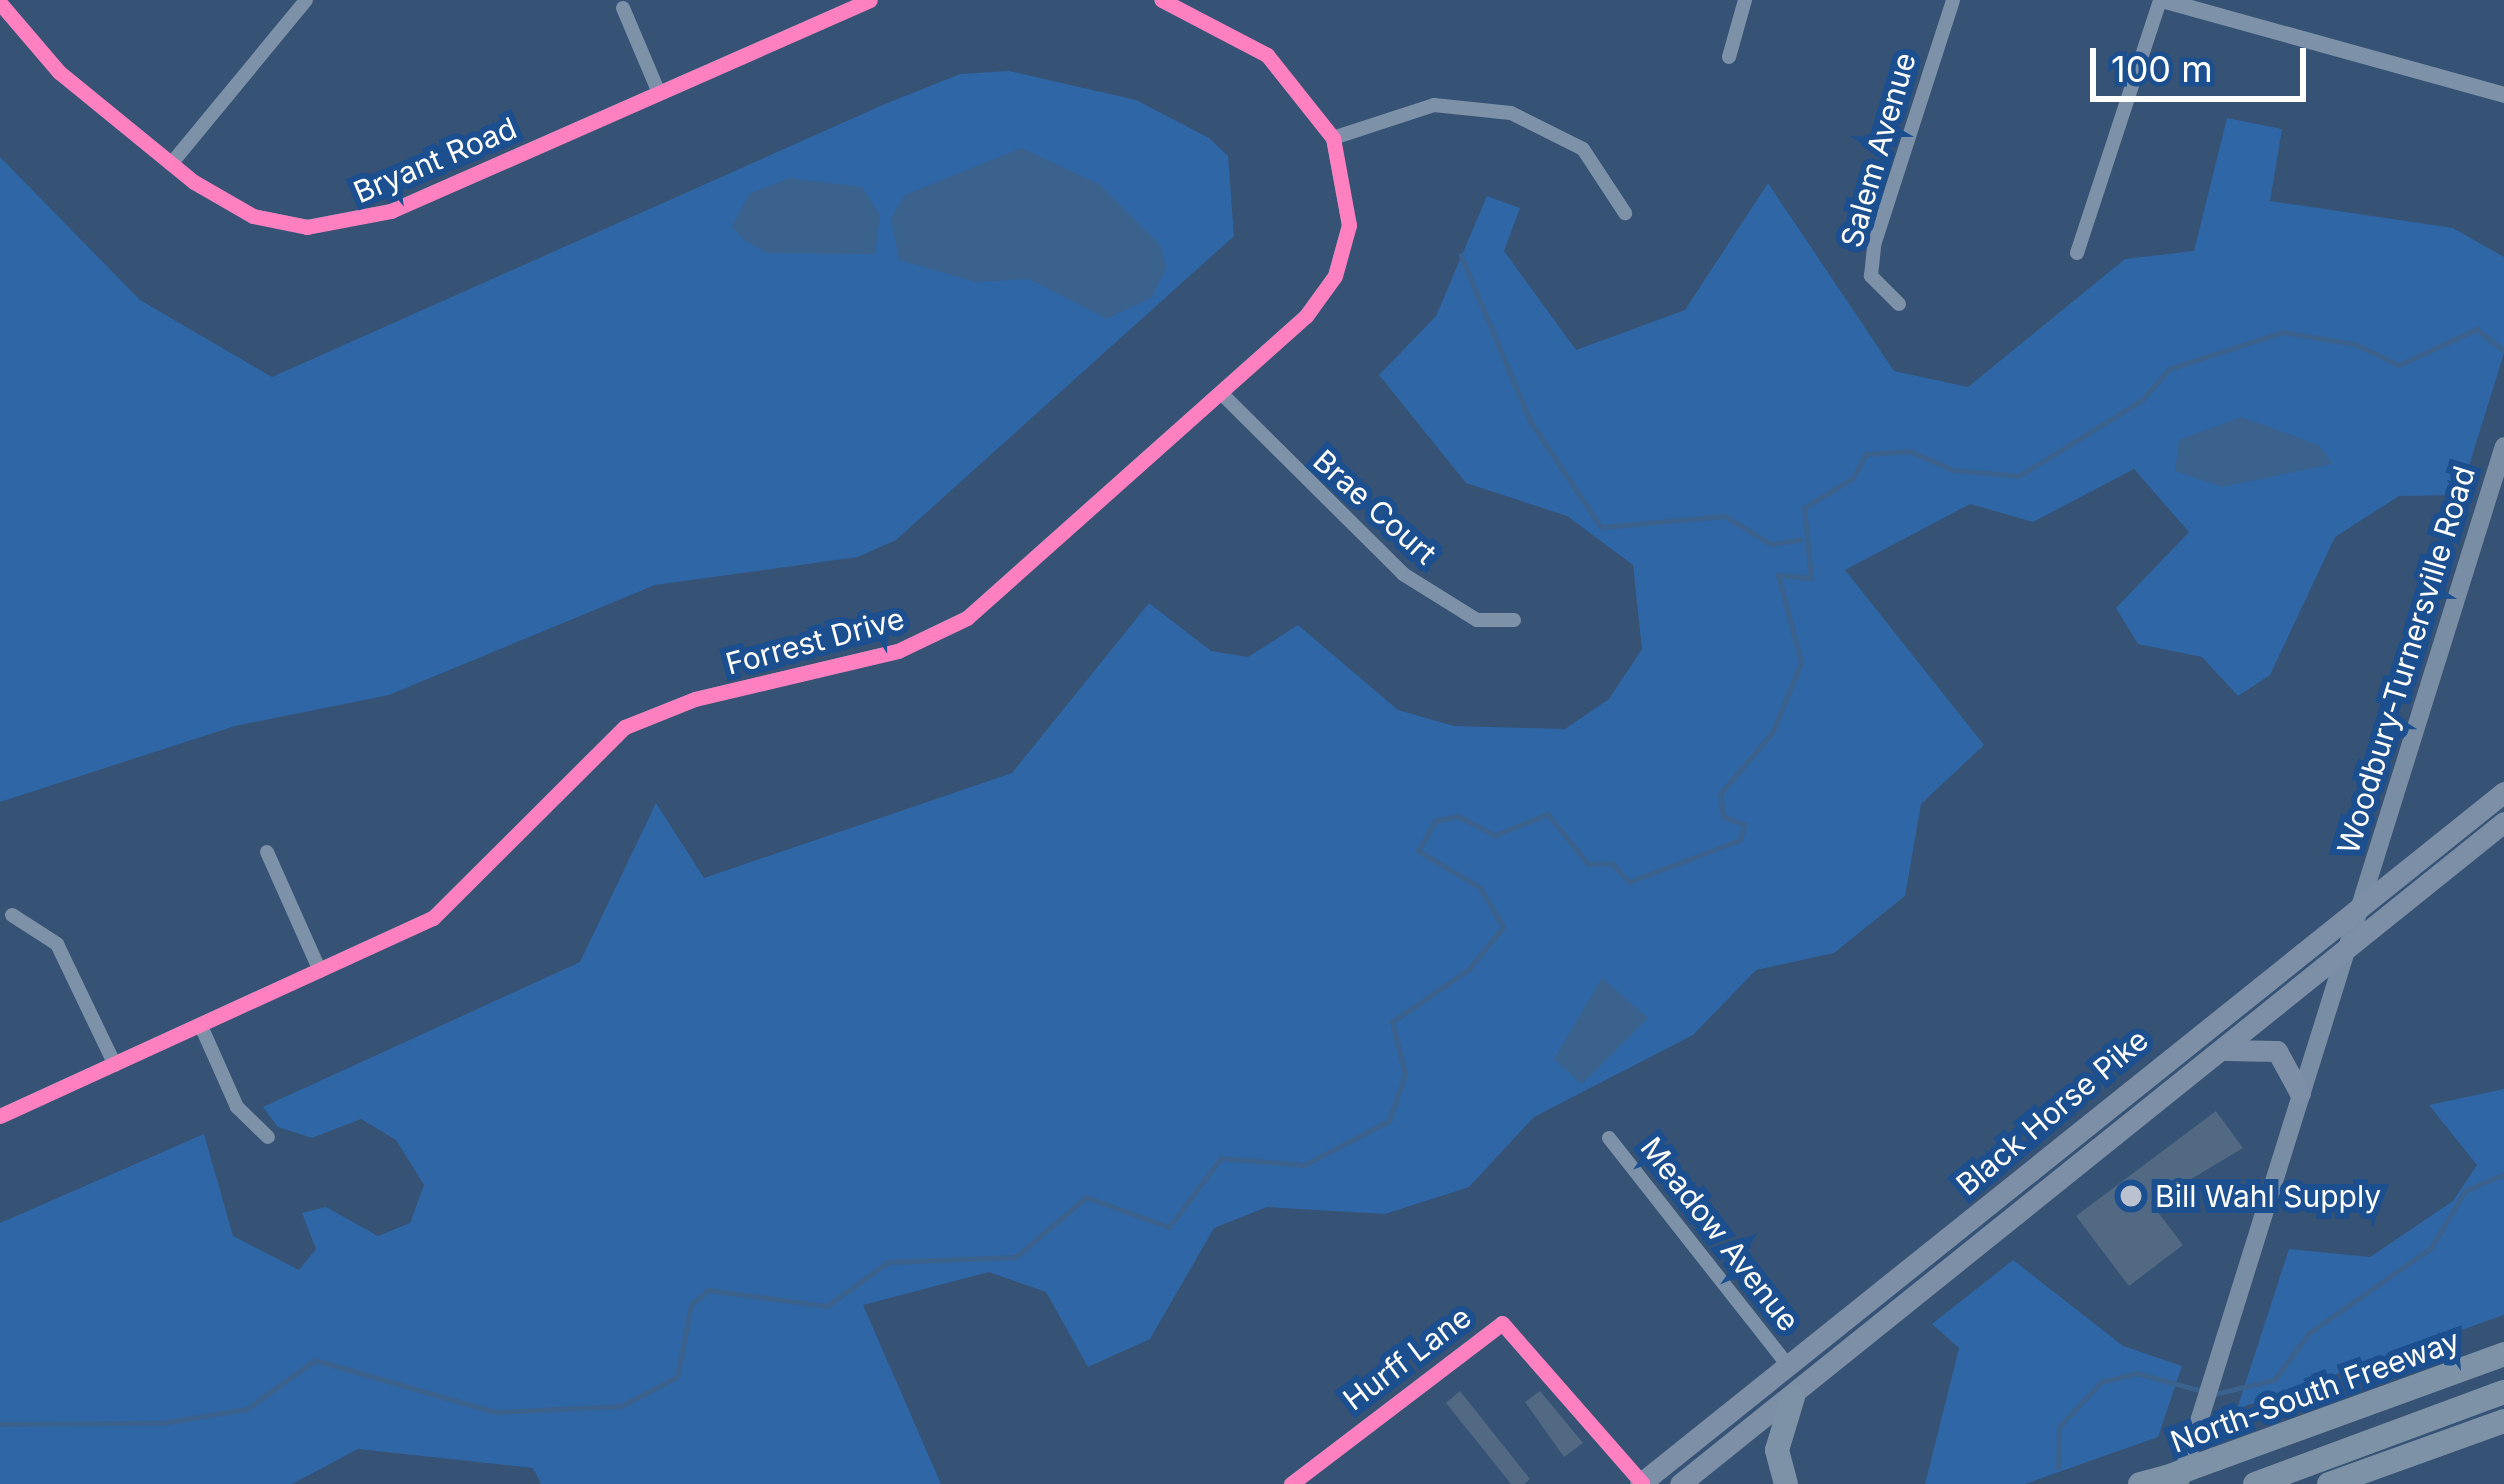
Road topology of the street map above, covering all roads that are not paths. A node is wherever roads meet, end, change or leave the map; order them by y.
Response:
1 (306, 0) edge
2 (870, 0) edge
3 (1162, 0) edge
4 (1745, 0) edge
5 (1953, 0) edge
6 (2161, 0) edge
7 (0, 3) edge
8 (842, 6) edge
9 (623, 8) dead end
10 (1729, 57) dead end
11 (658, 93) junction
12 (2504, 95) edge
13 (1333, 138) junction
14 (171, 164) junction
15 (1625, 213) dead end
16 (2077, 253) dead end
17 (1899, 304) dead end
18 (1222, 393) junction
19 (2504, 446) edge
20 (1514, 620) dead end
21 (2504, 792) edge
22 (2504, 822) edge
23 (267, 852) dead end
24 (2366, 892) junction
25 (12, 916) dead end
26 (2341, 956) junction
27 (320, 971) junction
28 (201, 1026) junction
29 (2218, 1052) junction
30 (115, 1065) junction
31 (2300, 1093) junction
32 (0, 1116) edge
33 (268, 1137) dead end
34 (1610, 1138) dead end
35 (2006, 1190) junction
36 (2023, 1211) junction
37 (1838, 1324) junction
38 (1853, 1347) junction
39 (2504, 1354) edge
40 (1787, 1364) junction
41 (2504, 1392) edge
42 (1793, 1397) junction
43 (2504, 1421) edge
44 (2158, 1482) edge
45 (1292, 1484) edge
46 (1642, 1484) edge
47 (1680, 1484) edge
48 (1786, 1484) edge
49 (2254, 1484) edge
50 (2329, 1484) edge

1 - 14 street
2 - 8 street, Bryant Road
3 - 13 street, Forrest Drive
4 - 10 street
5 - 17 street, Salem Avenue
6 - 12 street
6 - 16 street
7 - 14 street, Bryant Road
8 - 11 street, Bryant Road
9 - 11 street
11 - 14 street, Bryant Road
13 - 15 street
13 - 18 street, Forrest Drive
18 - 20 street, Brae Court
18 - 27 street, Forrest Drive
19 - 24 main road, Woodbury-Turnersville Road
21 - 24 main road, Black Horse Pike
22 - 26 main road, Black Horse Pike
23 - 27 street
24 - 26 main road, Woodbury-Turnersville Road
24 - 35 main road, Black Horse Pike
25 - 30 street
26 - 29 main road, Black Horse Pike
26 - 31 main road, Woodbury-Turnersville Road
27 - 28 street, Forrest Drive
28 - 30 street, Forrest Drive
28 - 33 street
29 - 31 main road
29 - 36 main road, Black Horse Pike
30 - 32 street, Forrest Drive
31 - 44 main road, Woodbury-Turnersville Road
34 - 40 street, Meadow Avenue
35 - 36 main road
35 - 37 main road, Black Horse Pike
36 - 38 main road, Black Horse Pike
37 - 38 main road
37 - 40 main road, Black Horse Pike
38 - 42 main road, Black Horse Pike
39 - 44 highway, North-South Freeway, bridge
40 - 46 main road, Black Horse Pike
41 - 49 highway
42 - 47 main road, Black Horse Pike
42 - 48 highway
43 - 50 highway
45 - 46 street, Hurff Lane

